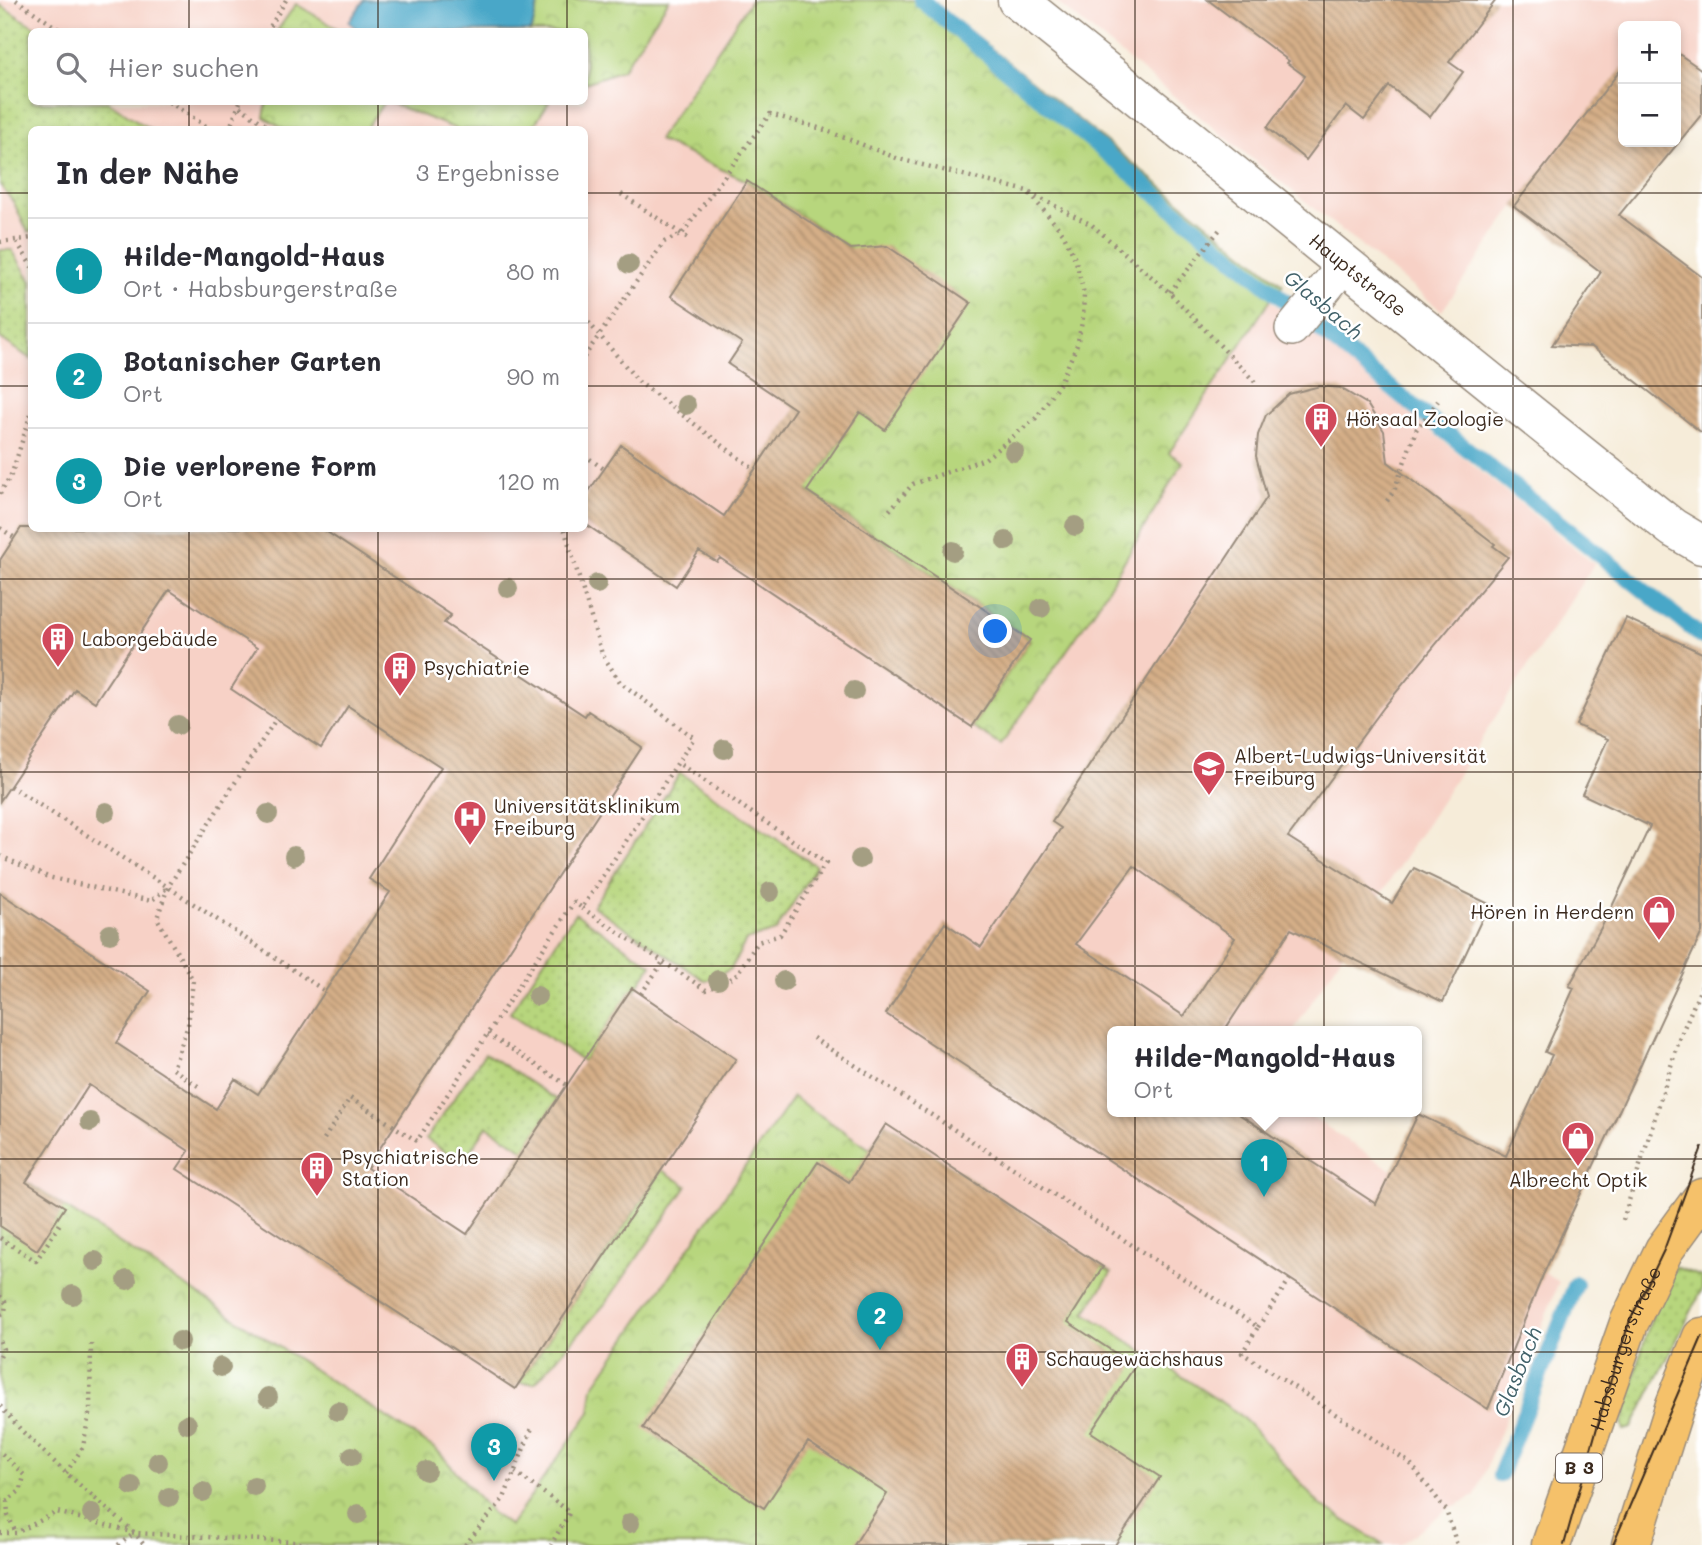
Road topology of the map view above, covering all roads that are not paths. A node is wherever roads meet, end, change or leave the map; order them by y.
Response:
1 (1017, 0) edge
2 (1345, 264) junction
3 (1300, 319) dead end
4 (1702, 545) edge
5 (1702, 1198) edge
6 (1702, 1337) edge
7 (1551, 1545) edge
8 (1631, 1545) edge

1 - 2 street, Hauptstraße
2 - 3 lane
2 - 4 street, Hauptstraße
5 - 7 main road, Habsburgerstraße / B 3
6 - 8 main road

